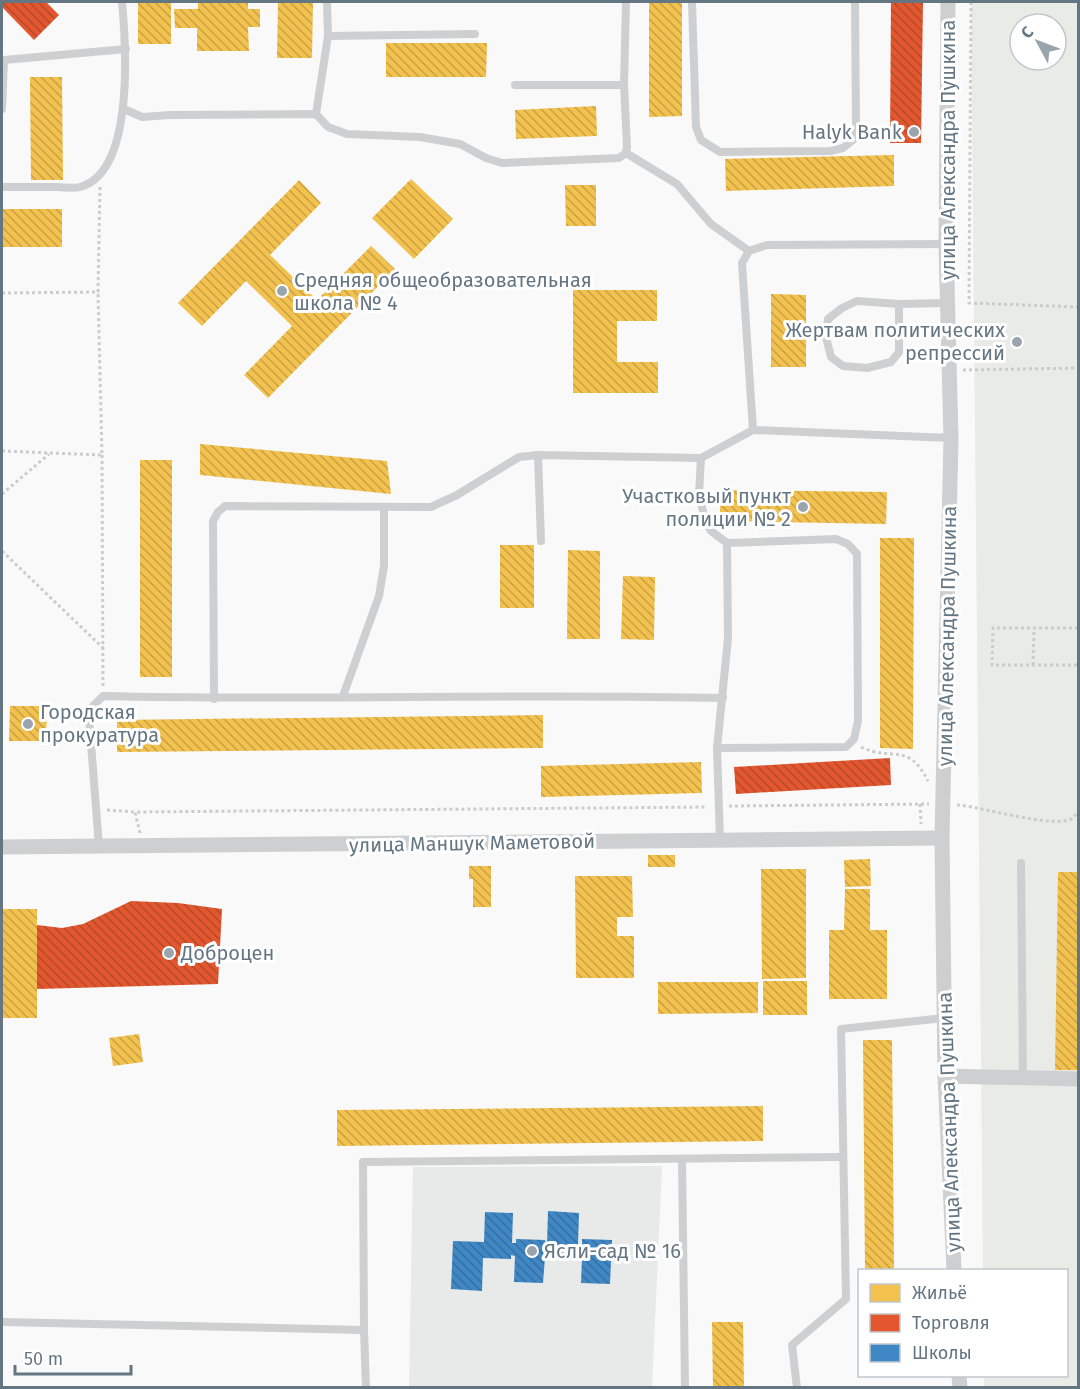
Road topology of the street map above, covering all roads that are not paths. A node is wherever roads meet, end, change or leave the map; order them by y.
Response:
1 (122, 2) edge
2 (327, 2) edge
3 (626, 2) edge
4 (692, 2) edge
5 (855, 2) edge
6 (948, 2) edge
7 (475, 34) dead end
8 (328, 36) junction
9 (126, 49) junction
10 (2, 59) edge
11 (515, 85) dead end
12 (624, 85) junction
13 (2, 109) edge
14 (124, 110) junction
15 (316, 114) junction
16 (626, 153) junction
17 (2, 187) edge
18 (946, 244) junction
19 (749, 251) junction
20 (948, 303) junction
21 (899, 304) junction
22 (753, 430) junction
23 (951, 438) junction
24 (538, 455) junction
25 (701, 458) junction
26 (384, 507) junction
27 (541, 541) dead end
28 (727, 543) junction
29 (343, 696) junction
30 (723, 698) junction
31 (214, 699) junction
32 (717, 748) junction
33 (942, 838) junction
34 (720, 840) junction
35 (99, 846) junction
36 (2, 847) edge
37 (1021, 863) dead end
38 (944, 1018) junction
39 (945, 1076) junction
40 (1023, 1078) junction
41 (1078, 1079) edge
42 (843, 1157) junction
43 (682, 1159) junction
44 (954, 1269) edge
45 (2, 1322) edge
46 (363, 1330) junction
47 (366, 1388) edge
48 (685, 1388) edge
49 (797, 1388) edge

1 - 9 lane
2 - 8 lane
3 - 12 lane
4 - 5 lane
6 - 18 street, улица Александра Пушкина
7 - 8 lane
8 - 15 lane
9 - 10 lane
9 - 14 lane
10 - 13 lane
11 - 12 lane
12 - 16 lane
14 - 15 lane
14 - 17 lane
15 - 16 lane
16 - 19 lane
18 - 19 lane
18 - 20 street, улица Александра Пушкина
19 - 22 lane
20 - 21 lane
20 - 23 street, улица Александра Пушкина
21 - 21 lane
22 - 23 lane
22 - 25 lane
23 - 33 street, улица Александра Пушкина
24 - 25 lane
24 - 26 lane
24 - 27 lane
25 - 28 lane
26 - 29 lane
26 - 31 lane
28 - 30 lane
28 - 32 lane
29 - 30 lane
29 - 31 lane
30 - 32 lane
31 - 35 lane
32 - 34 lane
33 - 34 street, улица Маншук Маметовой
33 - 38 street, улица Александра Пушкина
34 - 35 street, улица Маншук Маметовой
35 - 36 street, улица Маншук Маметовой
37 - 40 lane
38 - 39 street, улица Александра Пушкина
38 - 42 lane
39 - 40 street
39 - 44 street, улица Александра Пушкина
40 - 41 street
42 - 43 lane
42 - 49 lane
43 - 46 lane
43 - 48 lane
45 - 46 lane
46 - 47 lane

